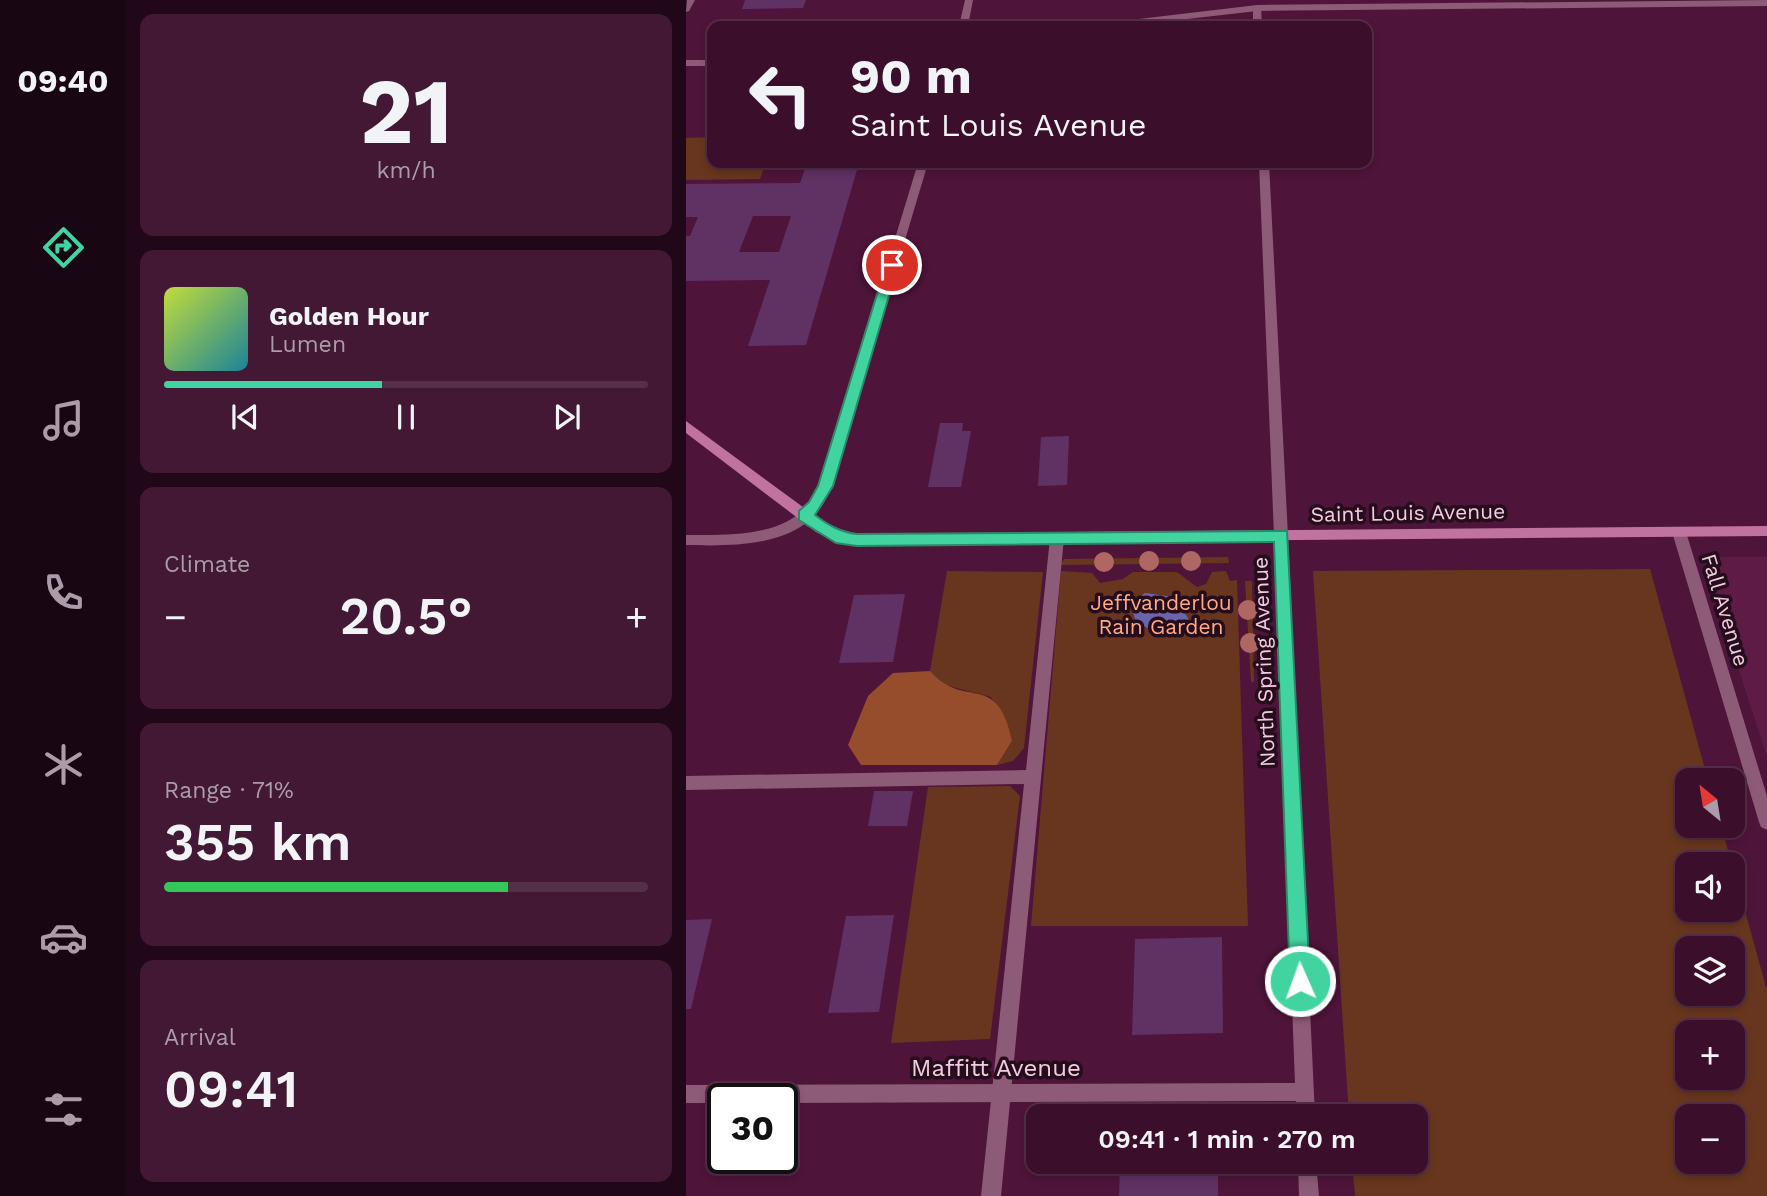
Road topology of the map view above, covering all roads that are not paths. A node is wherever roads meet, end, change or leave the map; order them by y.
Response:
1 (691, 0) edge
2 (969, 0) edge
3 (1767, 3) edge
4 (1257, 4) edge
5 (686, 9) edge
6 (964, 21) edge
7 (1140, 21) edge
8 (686, 63) edge
9 (707, 63) edge
10 (921, 168) edge
11 (1264, 168) edge
12 (686, 426) edge
13 (804, 516) junction
14 (1679, 531) junction
15 (1767, 531) edge
16 (1281, 536) junction
17 (1057, 538) junction
18 (686, 540) edge
19 (1033, 777) junction
20 (686, 783) edge
21 (1767, 822) edge
22 (1305, 1092) junction
23 (1001, 1093) junction
24 (686, 1094) edge
25 (1306, 1104) edge
26 (1308, 1174) edge
27 (991, 1196) edge
28 (1309, 1196) edge

1 - 5 street
2 - 6 street
3 - 4 street
4 - 7 street
8 - 9 street
10 - 13 street
11 - 16 street, North Spring Avenue
12 - 13 street, Saint Louis Avenue
13 - 17 street, Saint Louis Avenue
13 - 18 street
14 - 15 street, Saint Louis Avenue
14 - 16 street, Saint Louis Avenue
14 - 21 street, Fall Avenue
16 - 17 street, Saint Louis Avenue
16 - 22 street, North Spring Avenue
17 - 19 street
19 - 20 street
19 - 23 street
22 - 23 street, Maffitt Avenue
22 - 25 street, North Spring Avenue
23 - 24 street, Maffitt Avenue
23 - 27 street
26 - 28 street

